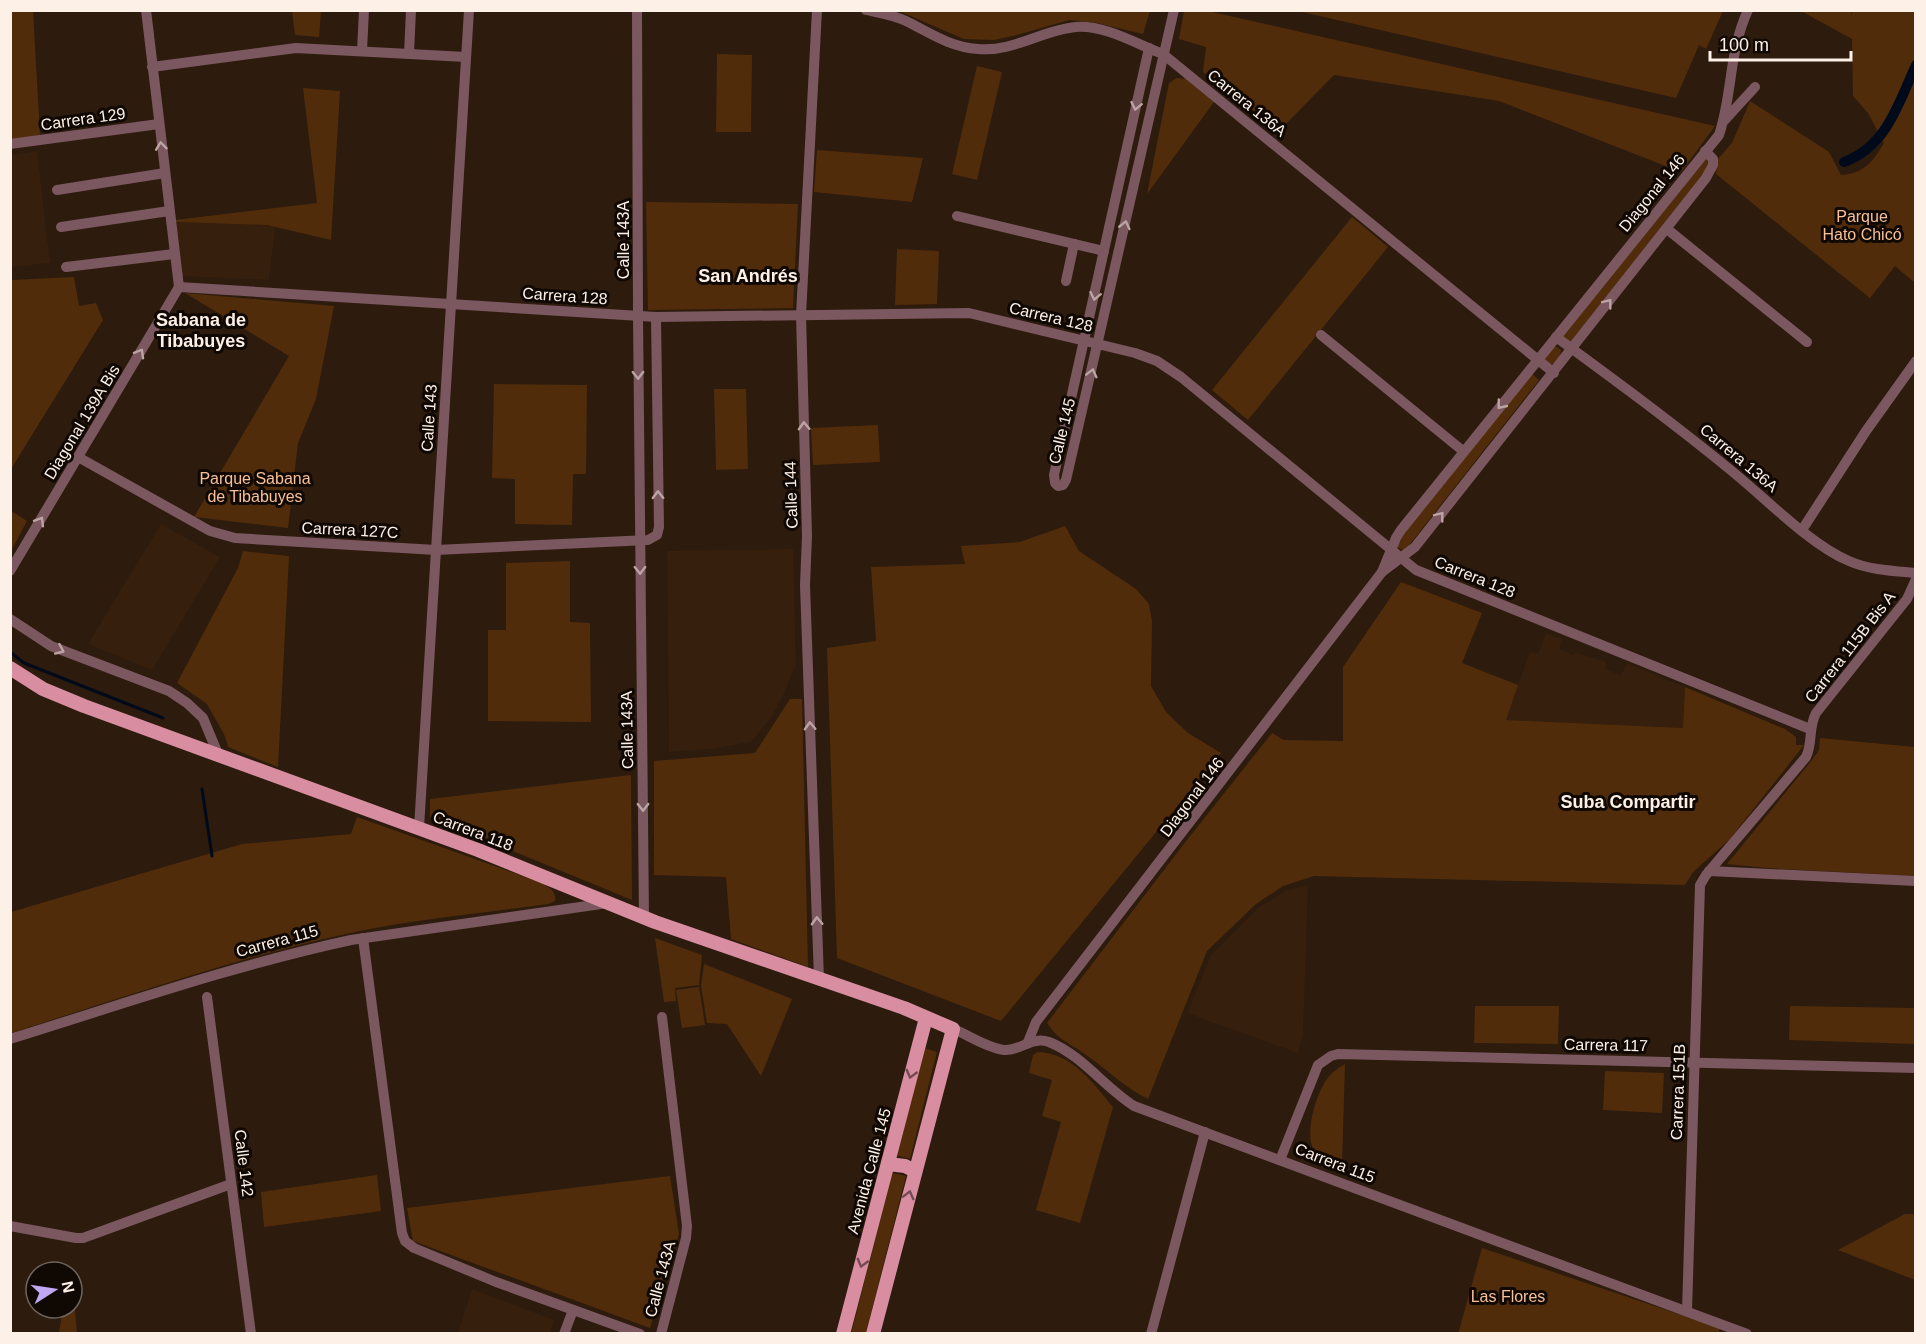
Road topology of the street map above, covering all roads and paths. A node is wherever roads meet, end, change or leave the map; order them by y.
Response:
1 (146, 10) edge
2 (364, 10) edge
3 (411, 10) edge
4 (469, 10) edge
5 (638, 10) edge
6 (817, 10) edge
7 (866, 10) edge
8 (1174, 10) edge
9 (1748, 10) edge
10 (1149, 48) junction
11 (362, 51) junction
12 (409, 54) junction
13 (1163, 54) junction
14 (466, 57) junction
15 (152, 67) junction
16 (1755, 87) dead end
17 (1723, 122) junction
18 (159, 124) junction
19 (10, 144) edge
20 (1705, 151) junction
21 (165, 173) junction
22 (57, 190) dead end
23 (169, 211) junction
24 (957, 216) dead end
25 (62, 227) dead end
26 (1666, 229) junction
27 (1074, 244) junction
28 (1104, 251) junction
29 (174, 254) junction
30 (66, 267) dead end
31 (1066, 281) dead end
32 (178, 287) junction
33 (451, 303) junction
34 (801, 315) junction
35 (638, 316) junction
36 (656, 317) junction
37 (1321, 335) dead end
38 (1556, 337) junction
39 (1085, 340) junction
40 (1806, 342) dead end
41 (1099, 344) junction
42 (1572, 349) junction
43 (1538, 360) junction
44 (1916, 361) edge
45 (1554, 373) junction
46 (1463, 451) junction
47 (78, 457) junction
48 (1802, 530) junction
49 (640, 541) junction
50 (1390, 549) junction
51 (436, 550) junction
52 (1401, 559) junction
53 (10, 571) edge
54 (1382, 572) junction
55 (1916, 573) edge
56 (1916, 579) edge
57 (10, 619) edge
58 (10, 668) edge
59 (1810, 729) junction
60 (218, 754) junction
61 (419, 828) junction
62 (1707, 873) junction
63 (1916, 881) edge
64 (564, 885) junction
65 (609, 903) junction
66 (560, 909) junction
67 (644, 918) junction
68 (363, 938) junction
69 (819, 979) junction
70 (207, 997) dead end
71 (662, 1017) dead end
72 (926, 1018) junction
73 (953, 1029) junction
74 (10, 1039) edge
75 (1028, 1042) junction
76 (1694, 1063) junction
77 (1916, 1068) edge
78 (1205, 1132) junction
79 (1280, 1160) junction
80 (888, 1164) junction
81 (915, 1171) junction
82 (231, 1184) junction
83 (10, 1226) edge
84 (573, 1310) junction
85 (1687, 1311) junction
86 (1724, 1330) edge
87 (251, 1334) edge
88 (564, 1334) edge
89 (640, 1334) edge
90 (662, 1334) edge
91 (843, 1334) edge
92 (873, 1334) edge
93 (1150, 1334) edge
94 (1747, 1334) edge

1 - 15 street
2 - 11 street
3 - 12 street
4 - 14 street, Calle 143
5 - 35 street, Calle 143A
6 - 34 street, Calle 144
7 - 10 street, Carrera 136A
8 - 13 street, Calle 145
9 - 17 street
10 - 13 street, Carrera 136A
10 -> 28 street, Calle 145
11 - 12 street
11 - 15 street
12 - 14 street
41 -> 13 street, Calle 145
13 - 43 street, Carrera 136A
14 - 33 street, Calle 143
15 - 18 street
16 - 17 street
17 - 20 street
18 - 19 street, Carrera 129
21 -> 18 street
20 - 26 street, Diagonal 146
20 - 38 street, Diagonal 146
21 - 22 street
21 - 23 street
23 - 25 street
23 - 29 street
24 - 27 street
26 - 40 street
42 -> 26 street, Diagonal 146
27 - 28 street
27 - 31 street
28 -> 39 street, Calle 145
29 - 30 street
29 - 32 street
32 - 33 street, Carrera 128
47 -> 32 street, Diagonal 139A Bis
33 - 35 street, Carrera 128
33 - 51 street, Calle 143
34 - 36 street, Carrera 128
34 - 39 street, Carrera 128
69 -> 34 street, Calle 144
35 - 36 street, Carrera 128
35 -> 49 street, Calle 143A
49 -> 36 street
37 - 46 street
38 - 42 street, Carrera 136A
38 - 43 street, Diagonal 146
39 - 41 street, Carrera 128
39 -> 41 street, Calle 145
41 - 50 street, Carrera 128
42 - 45 street, Diagonal 146
42 - 48 street, Carrera 136A
43 - 45 street, Carrera 136A
43 -> 46 street, Diagonal 146
44 - 48 street
52 -> 45 street, Diagonal 146
46 - 50 street, Diagonal 146
47 - 51 street, Carrera 127C
53 -> 47 street, Diagonal 139A Bis
48 - 55 street, Carrera 136A
49 - 51 street, Carrera 127C
49 -> 67 street, Calle 143A
50 - 52 street, Carrera 128
50 - 54 street, Diagonal 146
51 - 61 street, Calle 143
52 - 54 street, Diagonal 146
52 - 59 street, Carrera 128
54 - 75 street, Diagonal 146
56 - 59 street, Carrera 115B Bis A
57 -> 60 street
58 - 60 main road, Carrera 118
59 - 62 street, Carrera 115B Bis A
60 - 61 main road, Carrera 118
61 - 64 main road, Carrera 118
62 - 63 street
62 - 76 street, Carrera 151B
64 - 65 main road, Carrera 118
64 - 66 street
65 - 66 street, Carrera 115
65 - 67 main road, Carrera 118
66 - 68 street, Carrera 115
67 - 69 main road, Carrera 118
68 - 74 street, Carrera 115
68 - 84 street
69 - 72 main road, Carrera 118
70 - 82 street, Calle 142
71 - 90 street, Calle 143A
72 - 73 main road, Carrera 115
72 -> 80 main road, Avenida Calle 145
73 - 75 street, Carrera 115
73 - 81 main road
75 - 78 street, Carrera 115
76 - 77 street, Carrera 117
76 - 79 street, Carrera 117
76 - 85 street, Carrera 151B
78 - 79 street, Carrera 115
78 - 93 street
79 - 85 street, Carrera 115
80 - 81 main road
80 -> 91 main road, Avenida Calle 145
92 -> 81 main road
82 - 83 street
82 - 87 street, Calle 142
84 - 88 street
84 - 89 street
85 - 86 street, Carrera 115
86 - 94 street, Carrera 115

